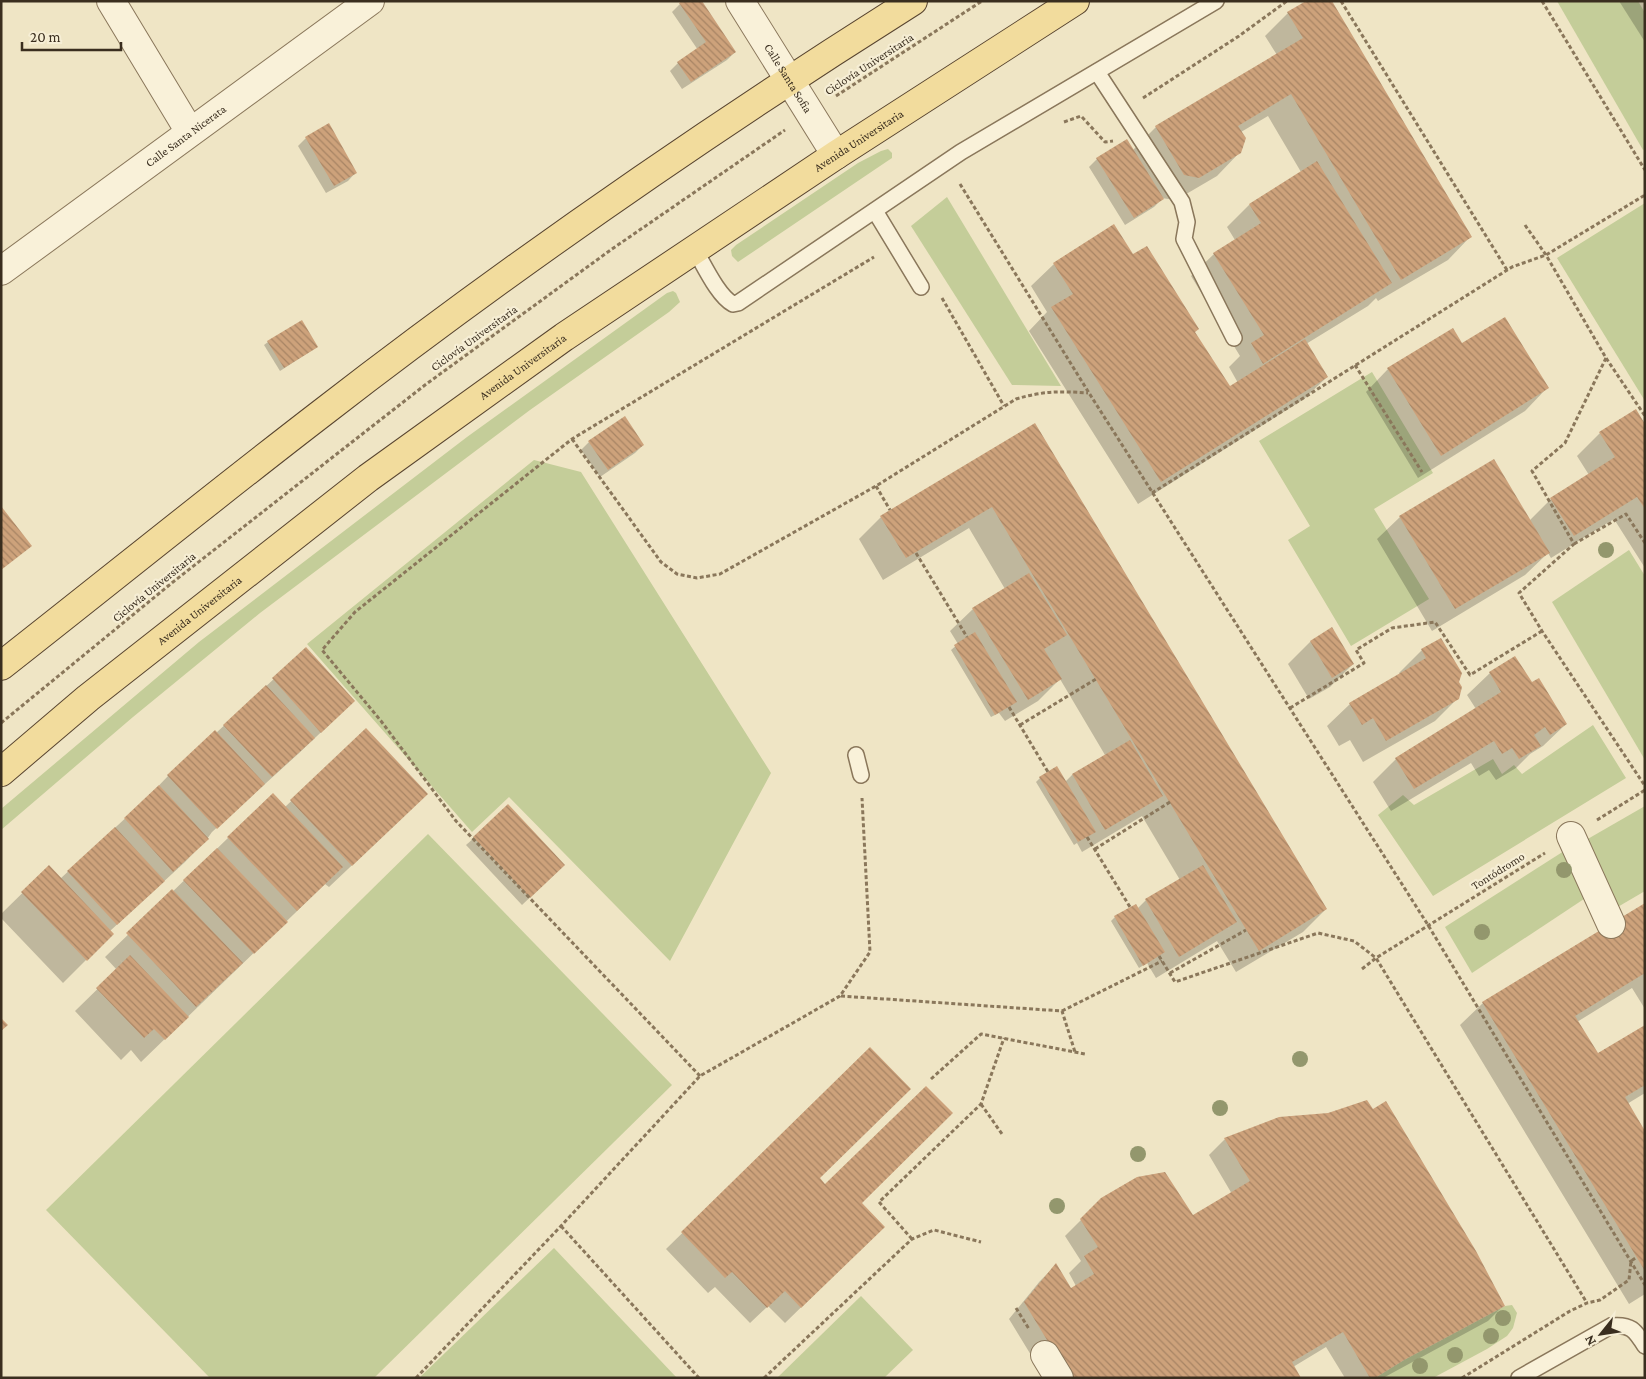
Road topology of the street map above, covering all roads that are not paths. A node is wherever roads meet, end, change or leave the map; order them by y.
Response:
1 (110, 1) edge
2 (370, 1) edge
3 (740, 1) edge
4 (913, 1) edge
5 (1075, 1) edge
6 (1216, 1) edge
7 (1097, 72) junction
8 (789, 80) junction
9 (190, 132) junction
10 (836, 155) junction
11 (875, 211) junction
12 (695, 250) junction
13 (1, 271) edge
14 (921, 287) dead end
15 (1234, 338) dead end
16 (1, 666) edge
17 (856, 755) dead end
18 (1, 772) edge
19 (861, 775) road end
20 (1571, 836) road end
21 (1611, 924) dead end
22 (1645, 1346) edge
23 (1045, 1355) dead end
24 (1059, 1378) edge
25 (1519, 1378) edge

1 - 9 street
2 - 9 street, Calle Santa Nicerata
3 - 8 street, Calle Santa Sofia
4 - 8 main road
5 - 10 main road, Avenida Universitaria
6 - 7 lane
7 - 11 lane
7 - 15 lane
8 - 10 street, Calle Santa Sofia
8 - 16 main road
9 - 13 street, Calle Santa Nicerata
10 - 12 main road, Avenida Universitaria
11 - 12 lane
11 - 14 lane
12 - 18 main road, Avenida Universitaria
17 - 19 lane
20 - 21 street
22 - 25 lane
23 - 24 street

